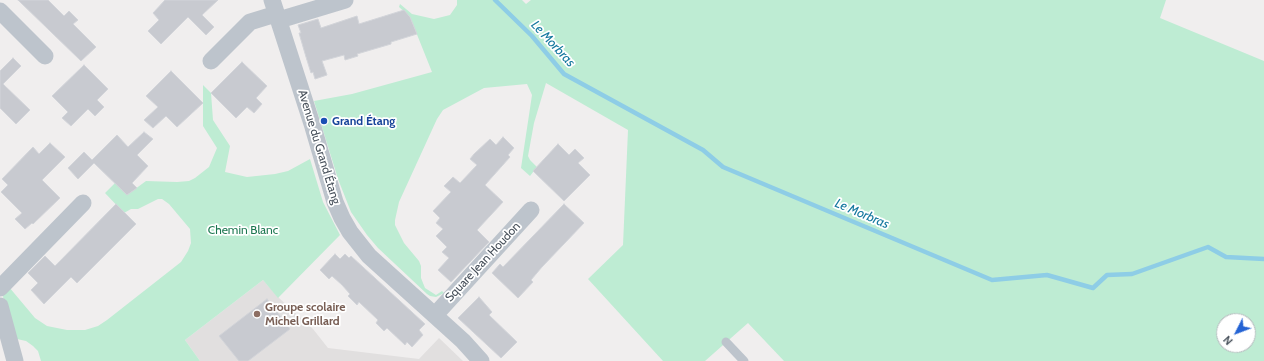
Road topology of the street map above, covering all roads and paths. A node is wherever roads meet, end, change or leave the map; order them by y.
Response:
1 (345, 0) edge
2 (0, 11) edge
3 (276, 11) edge
4 (45, 56) dead end
5 (211, 61) dead end
6 (83, 203) dead end
7 (531, 210) dead end
8 (0, 288) edge
9 (0, 306) edge
10 (435, 315) junction
11 (726, 342) dead end
12 (740, 360) edge
13 (15, 361) edge
14 (481, 361) edge

1 - 3 street
2 - 4 street
3 - 5 street
3 - 10 street, Avenue du Grand Étang
6 - 8 street
7 - 10 street, Square Jean Houdon
9 - 13 street
10 - 14 street, Avenue du Grand Étang
11 - 12 lane

